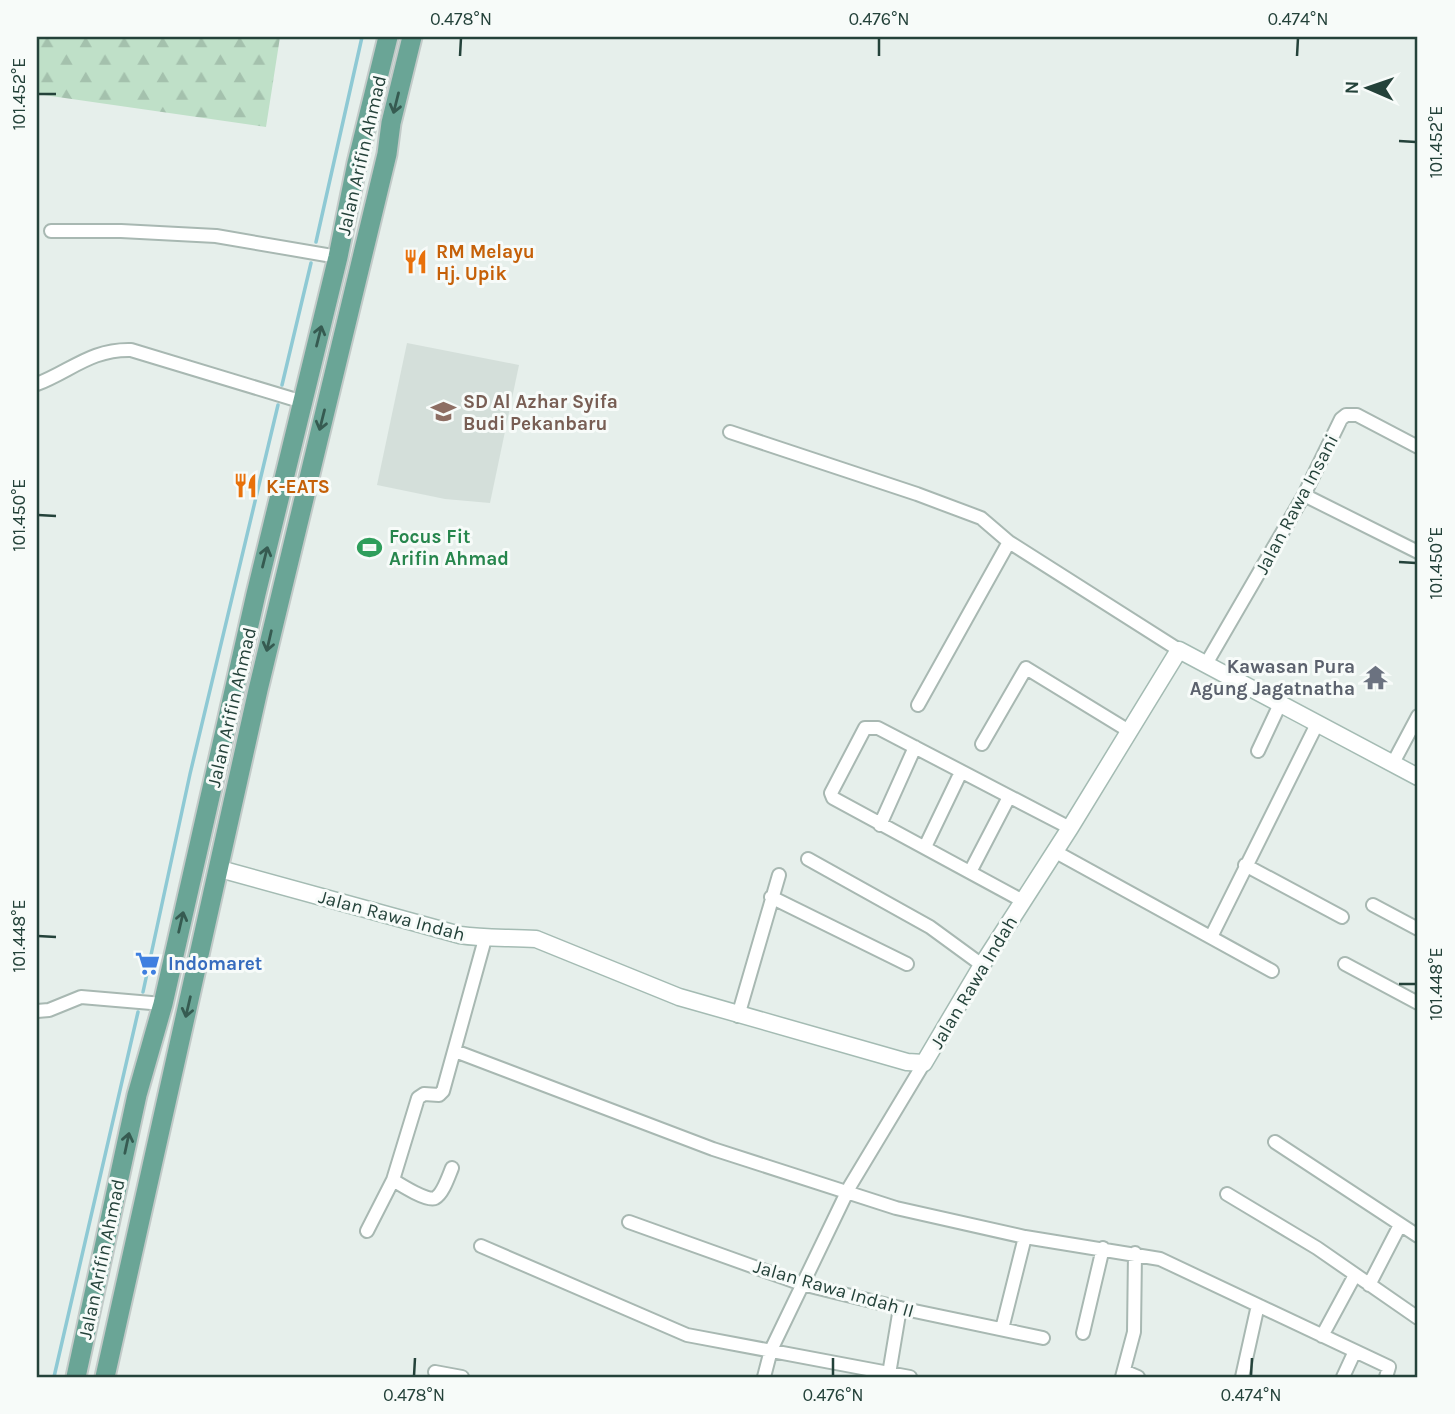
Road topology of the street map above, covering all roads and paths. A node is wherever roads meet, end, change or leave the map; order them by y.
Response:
1 (388, 37) edge
2 (412, 37) edge
3 (51, 232) dead end
4 (338, 257) junction
5 (37, 384) edge
6 (303, 402) junction
7 (730, 432) dead end
8 (1418, 447) edge
9 (1304, 495) junction
10 (1009, 542) junction
11 (1418, 552) edge
12 (256, 594) junction
13 (279, 600) junction
14 (1179, 650) junction
15 (1206, 664) junction
16 (1280, 704) junction
17 (918, 705) dead end
18 (1418, 716) edge
19 (1317, 724) junction
20 (1129, 731) junction
21 (982, 744) dead end
22 (915, 747) junction
23 (1258, 751) dead end
24 (1393, 763) junction
25 (961, 772) junction
26 (1418, 778) edge
27 (1009, 797) junction
28 (880, 825) junction
29 (1070, 828) junction
30 (925, 847) junction
31 (1054, 851) junction
32 (808, 859) dead end
33 (1245, 865) junction
34 (225, 870) junction
35 (970, 872) junction
36 (779, 875) dead end
37 (771, 897) junction
38 (1023, 901) junction
39 (1373, 905) dead end
40 (1342, 917) dead end
41 (1418, 929) edge
42 (1211, 937) junction
43 (485, 939) junction
44 (907, 964) dead end
45 (1345, 964) dead end
46 (982, 965) junction
47 (1272, 971) dead end
48 (1418, 1003) edge
49 (163, 1004) junction
50 (37, 1011) edge
51 (738, 1016) junction
52 (455, 1051) junction
53 (924, 1063) junction
54 (1275, 1142) dead end
55 (452, 1168) dead end
56 (393, 1180) junction
57 (847, 1193) junction
58 (1227, 1194) dead end
59 (629, 1222) dead end
60 (1401, 1225) junction
61 (367, 1231) dead end
62 (1418, 1236) edge
63 (1025, 1237) junction
64 (481, 1246) dead end
65 (1103, 1248) junction
66 (1135, 1253) junction
67 (1355, 1275) junction
68 (802, 1284) junction
69 (1369, 1284) junction
70 (1258, 1305) junction
71 (900, 1308) junction
72 (1418, 1318) edge
73 (1002, 1329) junction
74 (1083, 1333) dead end
75 (1322, 1336) junction
76 (1043, 1338) dead end
77 (771, 1350) junction
78 (1355, 1351) junction
79 (435, 1372) dead end
80 (889, 1374) junction
81 (1123, 1374) edge
82 (76, 1377) edge
83 (105, 1377) edge
84 (462, 1377) edge
85 (764, 1377) edge
86 (910, 1377) edge
87 (1138, 1377) edge
88 (1242, 1377) edge
89 (1343, 1377) edge
90 (1386, 1377) edge

1 - 4 main road, Jalan Arifin Ahmad
2 -> 13 main road, Jalan Arifin Ahmad
3 - 4 street
6 -> 4 main road, Jalan Arifin Ahmad
5 - 6 street
12 -> 6 main road, Jalan Arifin Ahmad
7 - 10 street
8 - 9 street, Jalan Rawa Insani
9 - 11 street
9 - 15 street, Jalan Rawa Insani
10 - 14 street
10 - 17 street
12 - 13 main road
49 -> 12 main road, Jalan Arifin Ahmad
13 -> 34 main road, Jalan Arifin Ahmad
14 - 15 street
14 - 20 street, Jalan Rawa Indah
15 - 16 street
16 - 19 street
16 - 23 street
18 - 24 street
19 - 24 street
19 - 33 street
20 - 21 street
20 - 29 street, Jalan Rawa Indah
22 - 25 street
22 - 28 street
22 - 28 street
24 - 26 street
25 - 27 street
25 - 30 street
27 - 29 street
27 - 35 street
28 - 30 street
29 - 31 street, Jalan Rawa Indah
30 - 35 street
31 - 38 street, Jalan Rawa Indah
31 - 42 street
32 - 46 street
33 - 40 street
33 - 42 street
34 - 43 street, Jalan Rawa Indah
34 -> 83 main road, Jalan Arifin Ahmad
35 - 38 street
36 - 37 street
37 - 44 street
37 - 51 street
38 - 46 street, Jalan Rawa Indah
39 - 41 street
42 - 47 street
43 - 51 street, Jalan Rawa Indah
43 - 52 street
45 - 48 street
46 - 53 street, Jalan Rawa Indah
49 - 50 street
82 -> 49 main road, Jalan Arifin Ahmad
51 - 53 street, Jalan Rawa Indah
52 - 56 street
52 - 57 street
53 - 57 street
54 - 60 street
55 - 56 street
56 - 61 street
57 - 63 street
57 - 68 street
58 - 67 street
59 - 68 street, Jalan Rawa Indah II
60 - 62 street
60 - 69 street
63 - 65 street
63 - 73 street
64 - 77 street
65 - 66 street
65 - 74 street
66 - 70 street
66 - 81 street
67 - 69 street
67 - 75 street
68 - 71 street, Jalan Rawa Indah II
68 - 77 street
69 - 72 street
70 - 75 street
70 - 88 street
71 - 73 street, Jalan Rawa Indah II
71 - 80 street
73 - 76 street, Jalan Rawa Indah II
75 - 78 street
77 - 80 street
77 - 85 street
78 - 89 street
78 - 90 street
79 - 84 street
80 - 86 street
81 - 87 street

